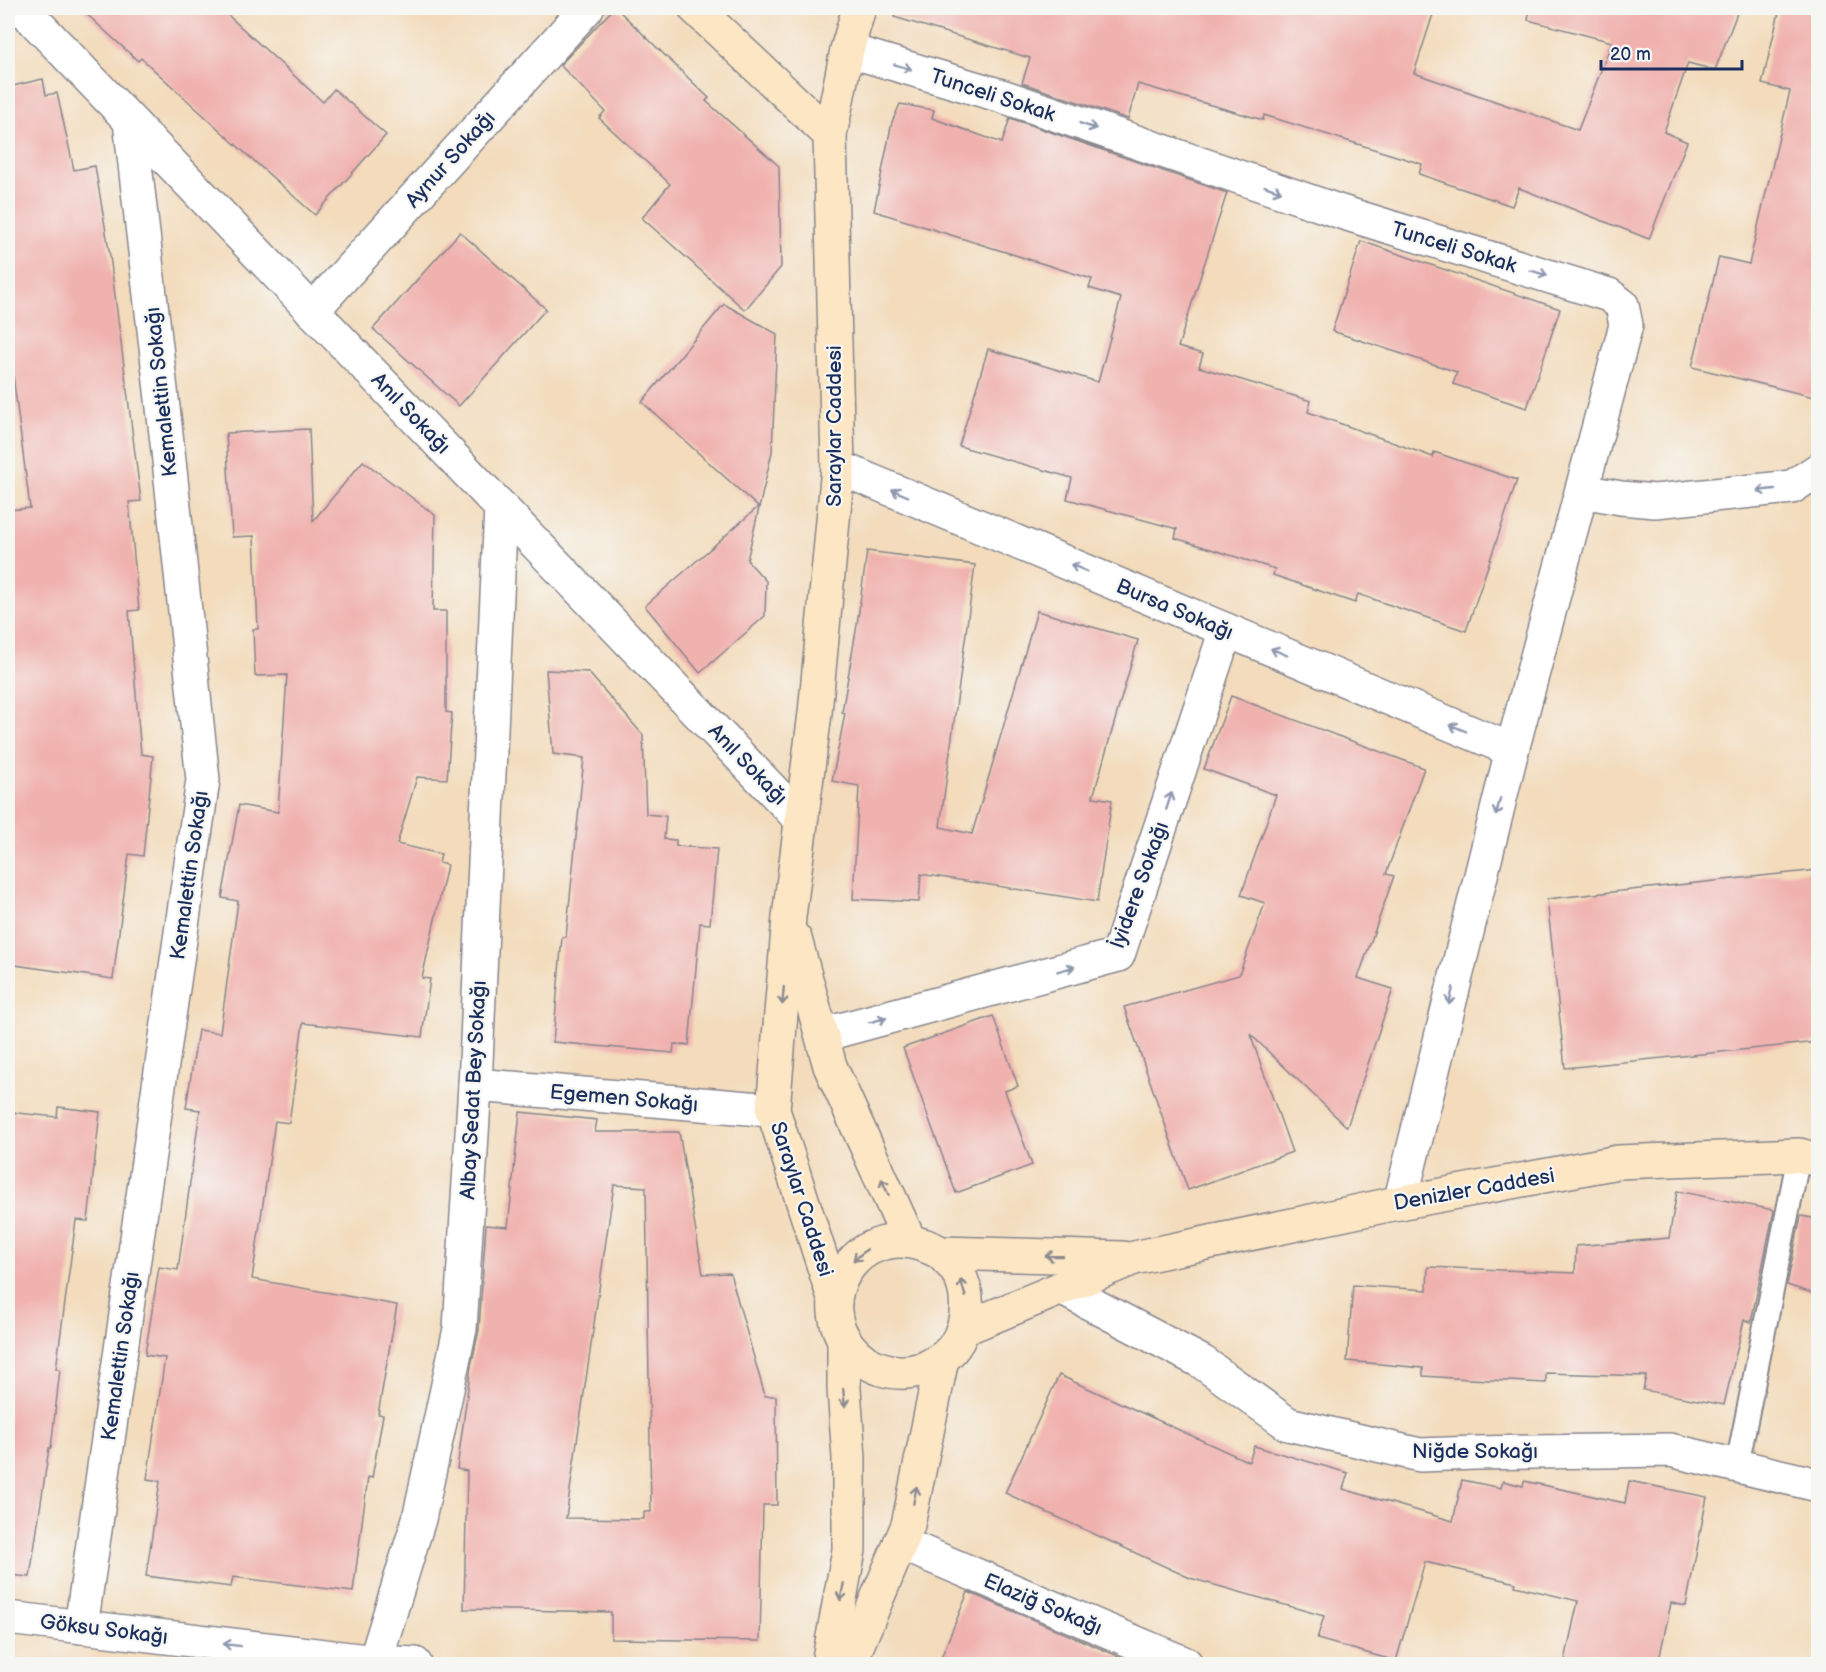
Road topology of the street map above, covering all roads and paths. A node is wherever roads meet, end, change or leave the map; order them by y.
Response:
1 (587, 8) edge
2 (695, 8) edge
3 (859, 8) edge
4 (25, 9) edge
5 (847, 50) junction
6 (130, 121) junction
7 (830, 135) junction
8 (312, 311) junction
9 (838, 467) junction
10 (1818, 470) edge
11 (1582, 491) junction
12 (501, 507) junction
13 (1226, 630) junction
14 (1512, 750) junction
15 (800, 819) junction
16 (789, 917) junction
17 (822, 1035) junction
18 (475, 1085) junction
19 (773, 1110) junction
20 (1809, 1158) edge
21 (1400, 1203) junction
22 (909, 1240) junction
23 (941, 1253) junction
24 (1134, 1258) junction
25 (1061, 1288) junction
26 (835, 1301) junction
27 (963, 1329) junction
28 (844, 1340) junction
29 (942, 1359) junction
30 (1737, 1466) junction
31 (1818, 1485) edge
32 (900, 1543) junction
33 (8, 1618) edge
34 (81, 1627) junction
35 (375, 1662) junction
36 (415, 1665) edge
37 (828, 1665) edge
38 (845, 1665) edge
39 (1186, 1665) edge

1 - 8 street, Aynur Sokağı
2 - 7 street
3 - 5 street, Saraylar Caddesi
4 - 6 street, Anıl Sokağı
5 - 7 street, Saraylar Caddesi
5 -> 11 street, Tunceli Sokak
6 - 8 street, Anıl Sokağı
6 - 34 street, Kemalettin Sokağı
7 - 9 street, Saraylar Caddesi
8 - 12 street, Anıl Sokağı
13 -> 9 street, Bursa Sokağı
9 - 15 street, Saraylar Caddesi
10 -> 11 street
11 - 14 street, Tunceli Sokak
12 - 15 street, Anıl Sokağı
12 - 18 street, Albay Sedat Bey Sokağı
14 -> 13 street, Bursa Sokağı
17 -> 13 street, İyidere Sokağı
14 -> 21 street, Tunceli Sokak
15 - 16 street, Saraylar Caddesi
16 - 17 street, Saraylar Caddesi
16 -> 19 street, Saraylar Caddesi
22 -> 17 street, Saraylar Caddesi
18 - 19 street, Egemen Sokağı
18 - 35 street, Albay Sedat Bey Sokağı
19 - 26 street, Saraylar Caddesi
20 - 21 street, Denizler Caddesi
20 - 30 lane
21 - 24 street, Denizler Caddesi
22 - 23 street, Denizler Caddesi
22 -> 26 street
24 -> 23 street, Denizler Caddesi
27 -> 23 street
24 - 25 street, Denizler Caddesi
25 - 27 street, Denizler Caddesi
25 - 30 street, Niğde Sokağı
26 - 28 street
27 - 29 street
28 - 29 street
28 -> 37 street
32 -> 29 street
30 - 31 street, Niğde Sokağı
32 - 38 street
32 - 39 street, Elaziğ Sokağı
33 - 34 street, Göksu Sokağı
35 -> 34 street, Göksu Sokağı
35 - 36 street, Göksu Sokağı

